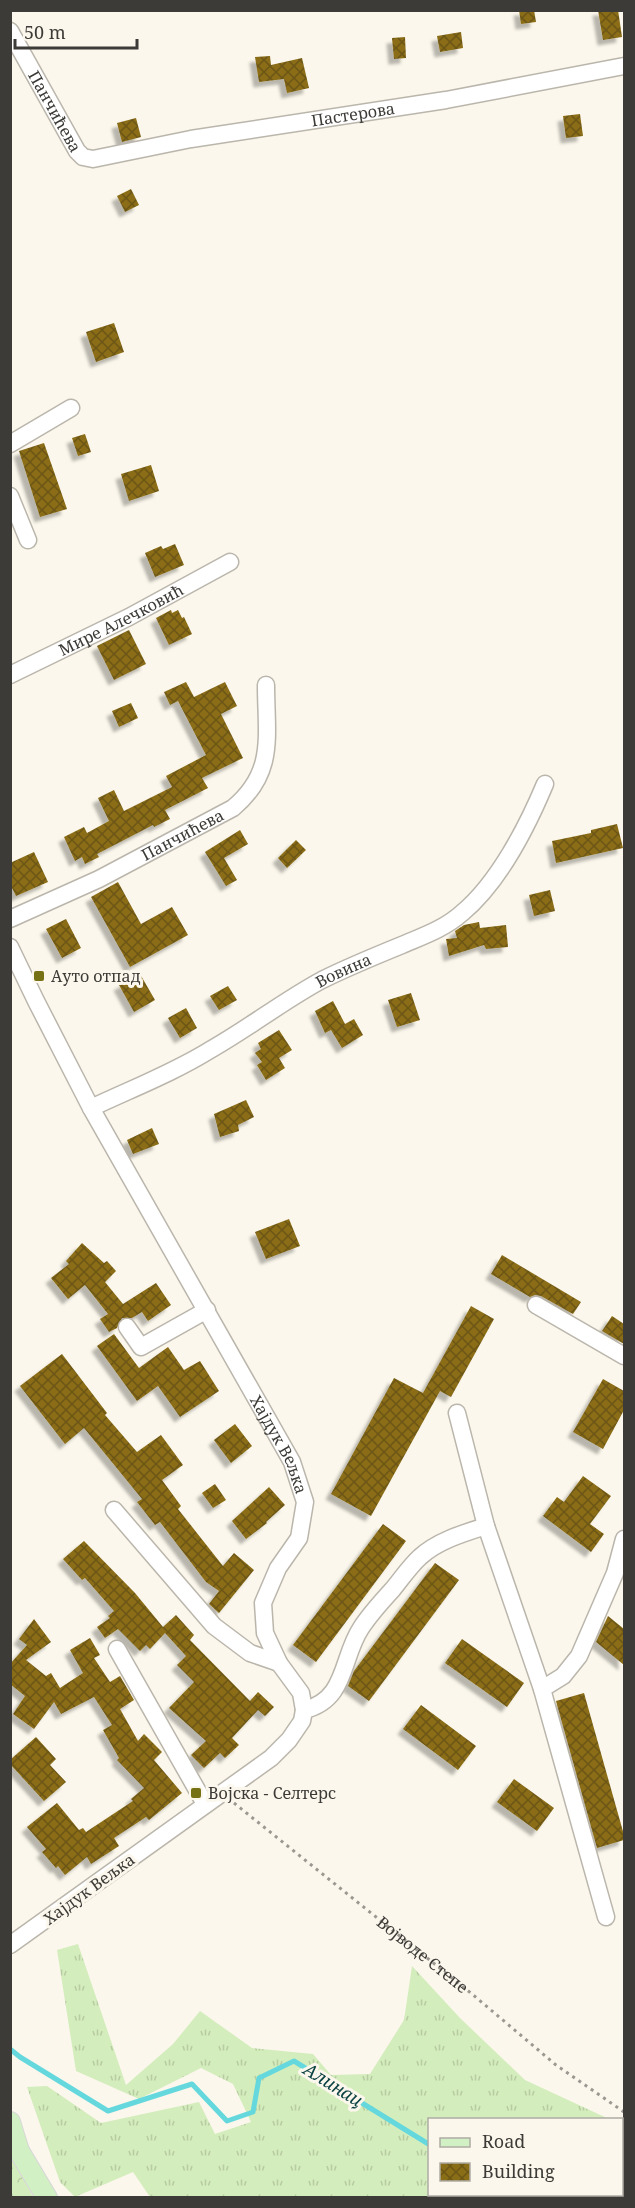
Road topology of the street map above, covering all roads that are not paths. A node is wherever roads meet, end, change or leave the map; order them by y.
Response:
1 (10, 31) edge
2 (624, 66) edge
3 (83, 156) joint
4 (71, 408) dead end
5 (10, 444) edge
6 (10, 496) edge
7 (28, 540) dead end
8 (230, 562) dead end
9 (10, 675) edge
10 (267, 685) dead end
11 (545, 784) dead end
12 (10, 919) edge
13 (10, 947) edge
14 (91, 1108) junction
15 (536, 1305) dead end
16 (207, 1310) junction
17 (127, 1327) dead end
18 (624, 1356) edge
19 (457, 1413) dead end
20 (114, 1510) dead end
21 (486, 1526) junction
22 (624, 1539) edge
23 (117, 1649) dead end
24 (279, 1663) junction
25 (542, 1689) junction
26 (304, 1710) junction
27 (205, 1804) junction
28 (606, 1917) dead end
29 (10, 1945) edge
30 (10, 2122) edge
31 (47, 2198) edge

1 - 3 street, Панчићева
2 - 3 street, Пастерова
4 - 5 street
6 - 7 street
8 - 9 street, Мире Алечковић
10 - 12 street, Панчићева
11 - 14 street, Вовина
13 - 14 street, Хајдук Вељка
14 - 16 street, Хајдук Вељка
15 - 18 street
16 - 17 street
16 - 24 street, Хајдук Вељка
19 - 21 street
20 - 24 street
21 - 25 street
21 - 26 street
22 - 25 street
23 - 27 street
24 - 26 street, Хајдук Вељка
25 - 28 street
26 - 27 street, Хајдук Вељка
27 - 29 street, Хајдук Вељка
30 - 31 main road

